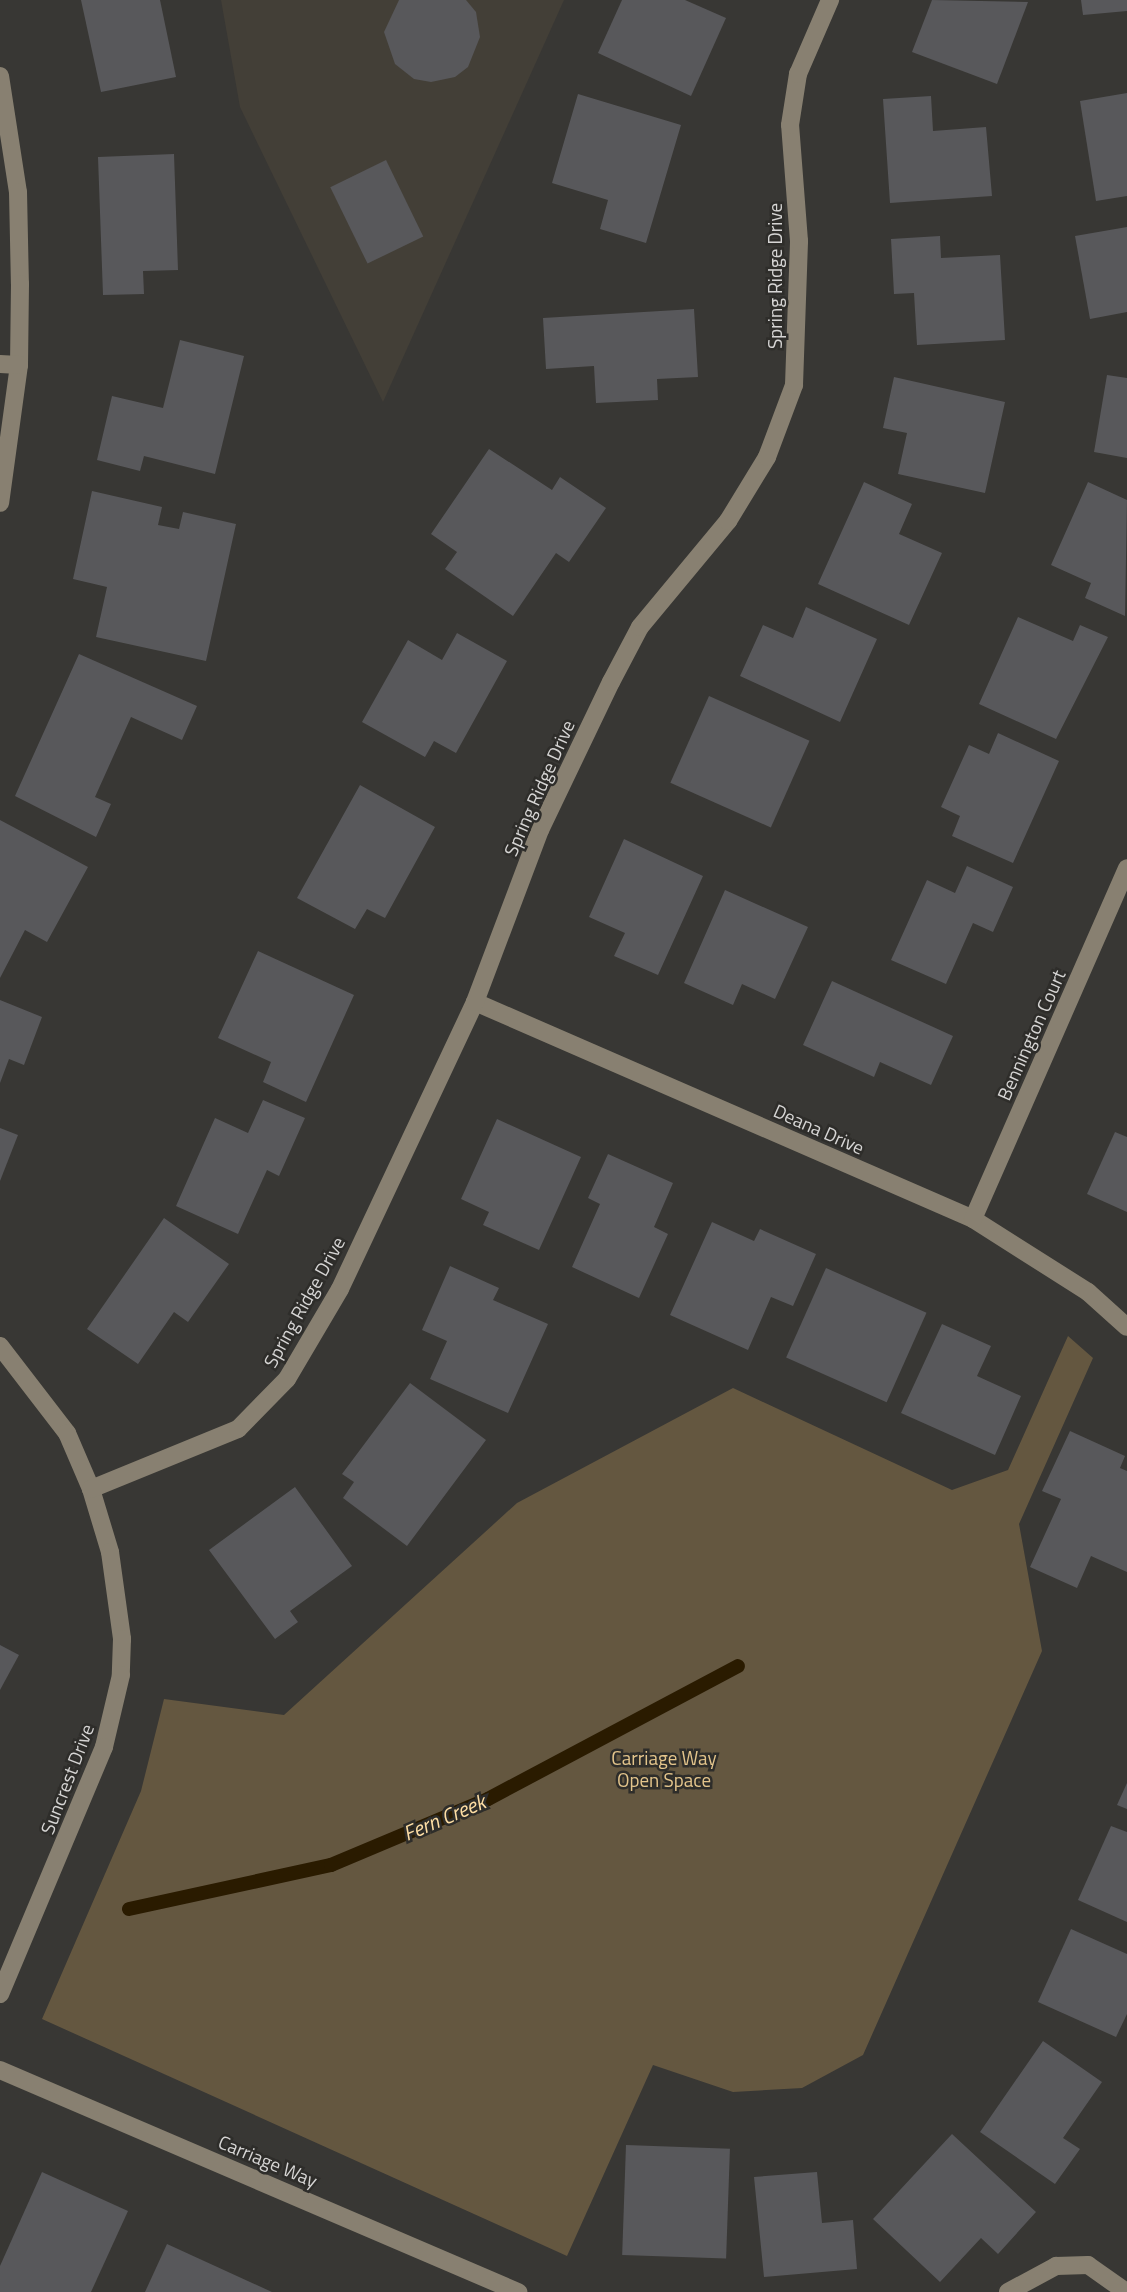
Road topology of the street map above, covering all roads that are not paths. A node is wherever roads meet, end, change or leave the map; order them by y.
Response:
1 (830, 0) edge
2 (0, 76) edge
3 (0, 364) edge
4 (19, 365) junction
5 (0, 503) edge
6 (1127, 868) edge
7 (475, 1002) junction
8 (973, 1219) junction
9 (1127, 1327) edge
10 (0, 1346) edge
11 (91, 1489) junction
12 (0, 1994) edge
13 (0, 2070) edge
14 (1123, 2288) edge
15 (518, 2292) edge
16 (1008, 2292) edge

1 - 7 street, Spring Ridge Drive
2 - 4 street
3 - 4 street
4 - 5 street
6 - 8 street, Bennington Court
7 - 8 street, Deana Drive
7 - 11 street, Spring Ridge Drive
8 - 9 street, Deana Drive
10 - 11 street, Suncrest Drive
11 - 12 street, Suncrest Drive
13 - 15 street, Carriage Way
14 - 16 street

